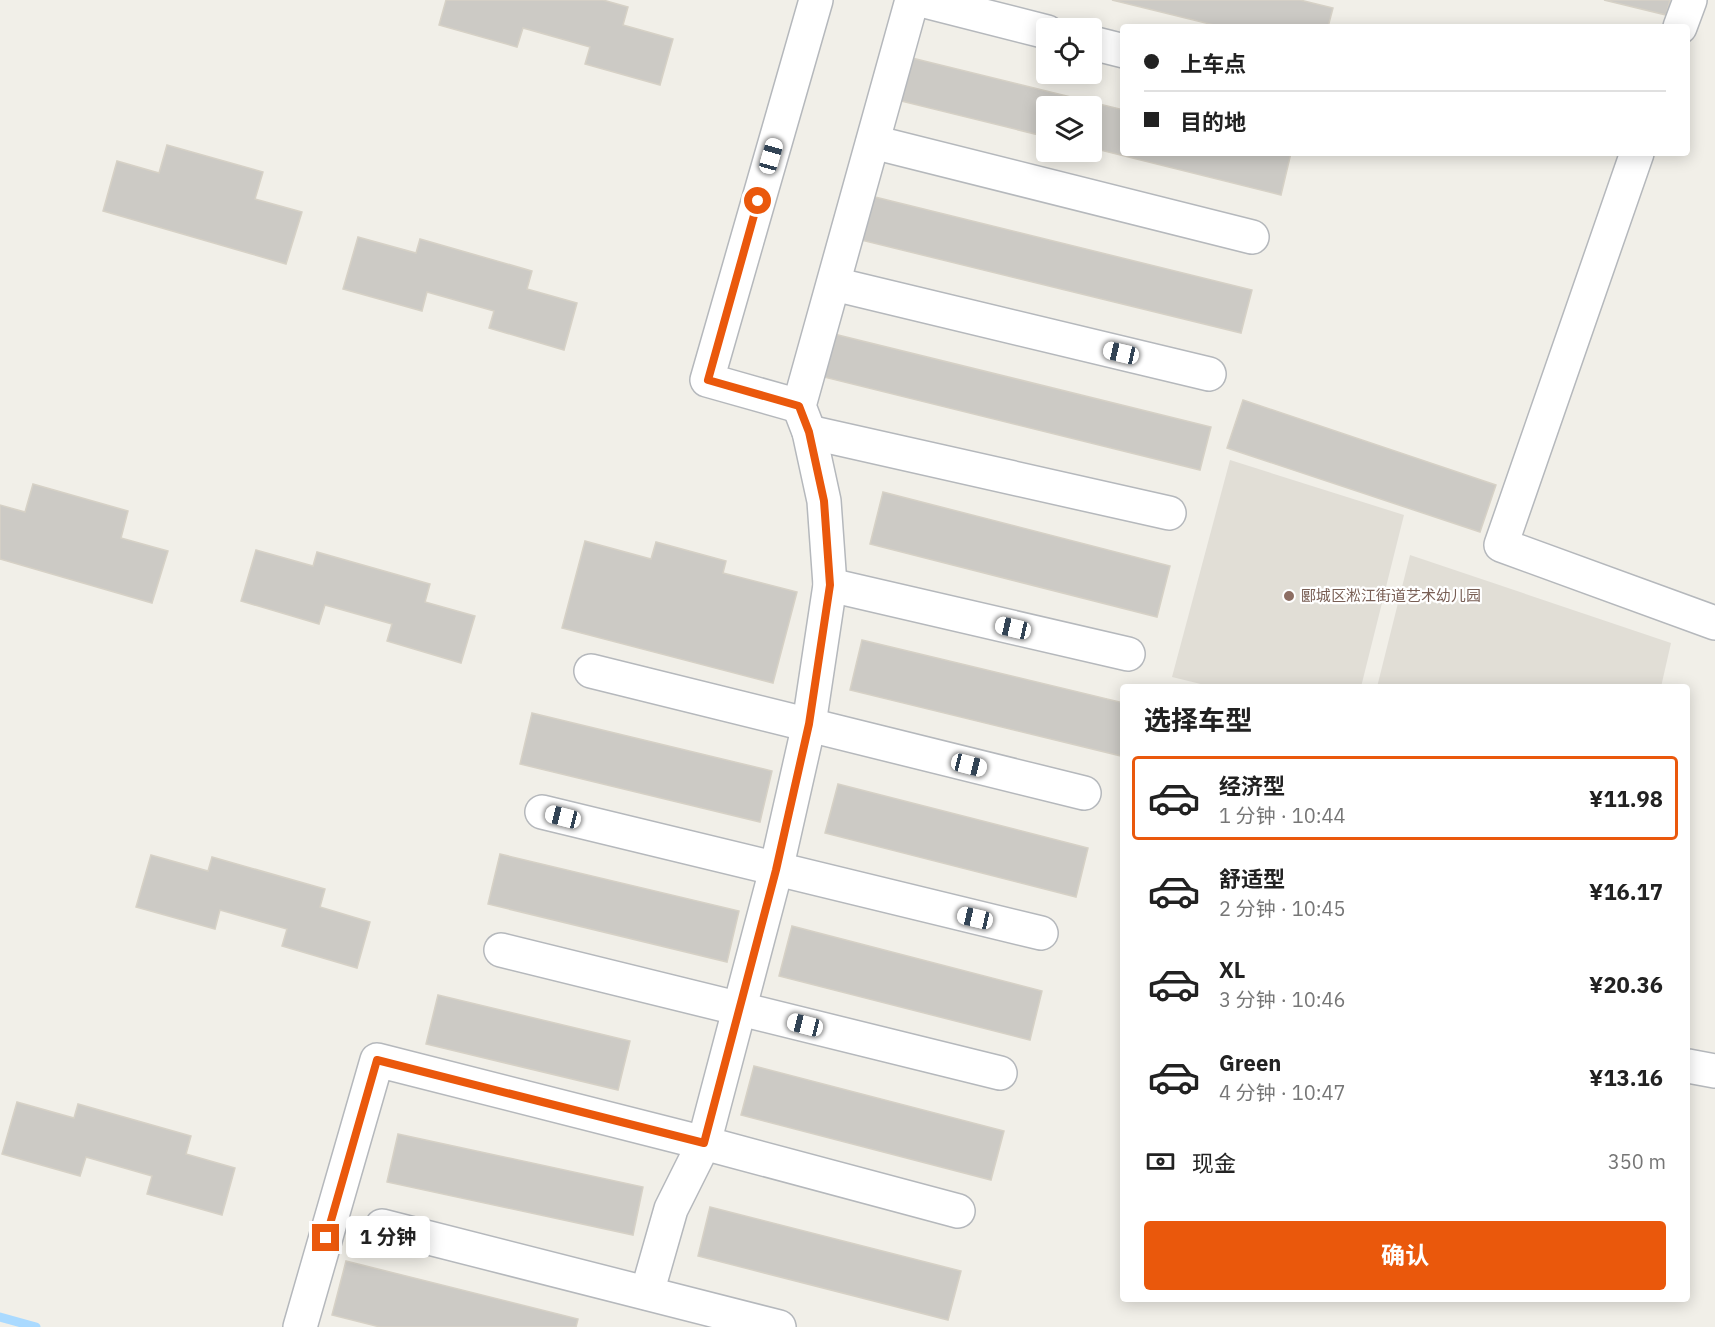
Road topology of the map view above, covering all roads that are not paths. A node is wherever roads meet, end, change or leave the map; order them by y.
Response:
1 (816, 0) edge
2 (912, 0) edge
3 (921, 0) edge
4 (1689, 0) edge
5 (1681, 24) edge
6 (1036, 29) edge
7 (1102, 46) edge
8 (1120, 50) edge
9 (873, 142) junction
10 (1636, 156) edge
11 (1252, 237) dead end
12 (834, 284) junction
13 (1209, 374) dead end
14 (804, 419) junction
15 (1169, 513) dead end
16 (830, 585) junction
17 (1715, 623) edge
18 (1128, 654) dead end
19 (591, 671) dead end
20 (809, 724) junction
21 (1084, 793) dead end
22 (542, 812) dead end
23 (776, 870) junction
24 (1041, 933) dead end
25 (501, 950) dead end
26 (740, 1009) junction
27 (1690, 1066) edge
28 (1715, 1071) edge
29 (999, 1073) dead end
30 (704, 1143) junction
31 (958, 1211) dead end
32 (382, 1226) dead end
33 (647, 1293) junction
34 (300, 1327) edge
35 (778, 1327) edge

1 - 14 street
2 - 9 street
3 - 6 street
4 - 5 street
7 - 8 street
9 - 11 street
9 - 12 street
10 - 17 street
12 - 13 street
12 - 14 street
14 - 15 street
14 - 16 street
16 - 18 street
16 - 20 street
19 - 20 street
20 - 21 street
20 - 23 street
22 - 23 street
23 - 24 street
23 - 26 street
25 - 26 street
26 - 29 street
26 - 30 street
27 - 28 street
30 - 31 street
30 - 33 street
30 - 34 street
32 - 33 street
33 - 35 street

